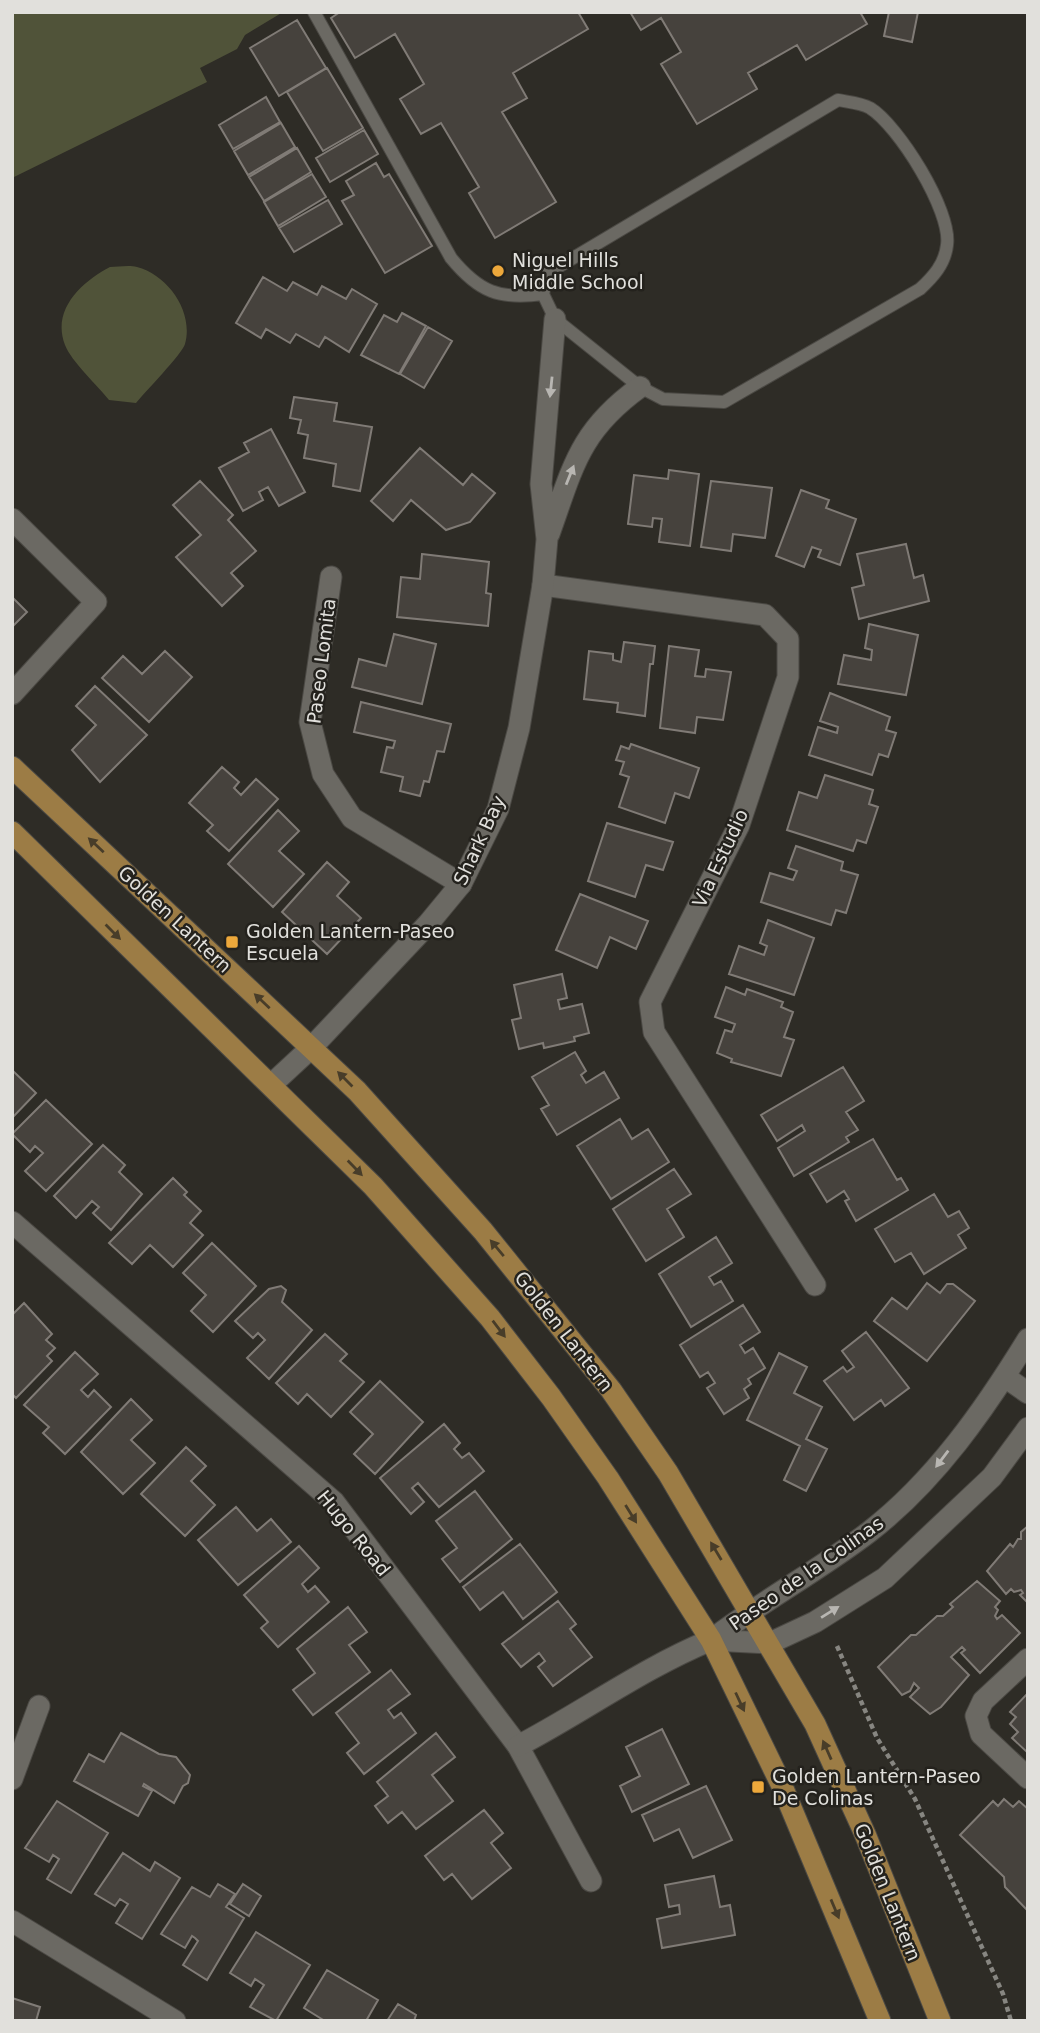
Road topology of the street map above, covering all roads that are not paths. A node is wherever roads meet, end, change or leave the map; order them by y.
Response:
1 (314, 12) edge
2 (542, 294) junction
3 (555, 319) junction
4 (640, 387) junction
5 (12, 519) edge
6 (547, 539) junction
7 (331, 577) dead end
8 (543, 585) junction
9 (12, 694) edge
10 (12, 767) edge
11 (12, 832) edge
12 (461, 884) junction
13 (312, 1047) junction
14 (271, 1086) junction
15 (12, 1222) edge
16 (815, 1285) dead end
17 (1028, 1339) edge
18 (1005, 1377) junction
19 (1028, 1393) edge
20 (1028, 1428) edge
21 (751, 1610) junction
22 (711, 1640) junction
23 (770, 1643) junction
24 (1028, 1659) edge
25 (39, 1706) dead end
26 (518, 1746) junction
27 (1028, 1778) edge
28 (12, 1779) edge
29 (591, 1881) dead end
30 (12, 1921) edge
31 (175, 2021) edge
32 (880, 2021) edge
33 (940, 2021) edge

1 - 2 lane
2 - 3 lane
2 - 4 lane
3 - 4 lane
3 -> 6 street
6 -> 4 street
5 - 9 street
6 - 8 street, Shark Bay
7 - 12 street, Paseo Lomita
8 - 12 street, Shark Bay
8 - 16 street, Via Estudio
13 -> 10 main road, Golden Lantern
11 -> 14 main road
12 - 13 street, Shark Bay
13 - 14 street, Shark Bay
21 -> 13 main road, Golden Lantern
14 -> 22 main road
15 - 26 street, Hugo Road
17 - 18 street, Paseo de la Colinas
18 - 19 street
18 -> 21 street, Paseo de la Colinas
23 -> 20 street, Paseo de la Colinas
21 - 22 street, Paseo de la Colinas
21 - 23 main road, Golden Lantern
22 - 23 street, Paseo de la Colinas
22 - 26 street, Paseo de la Colinas
22 -> 32 main road
33 -> 23 main road, Golden Lantern
24 - 27 street
25 - 28 street
26 - 29 street, Hugo Road
30 - 31 street

